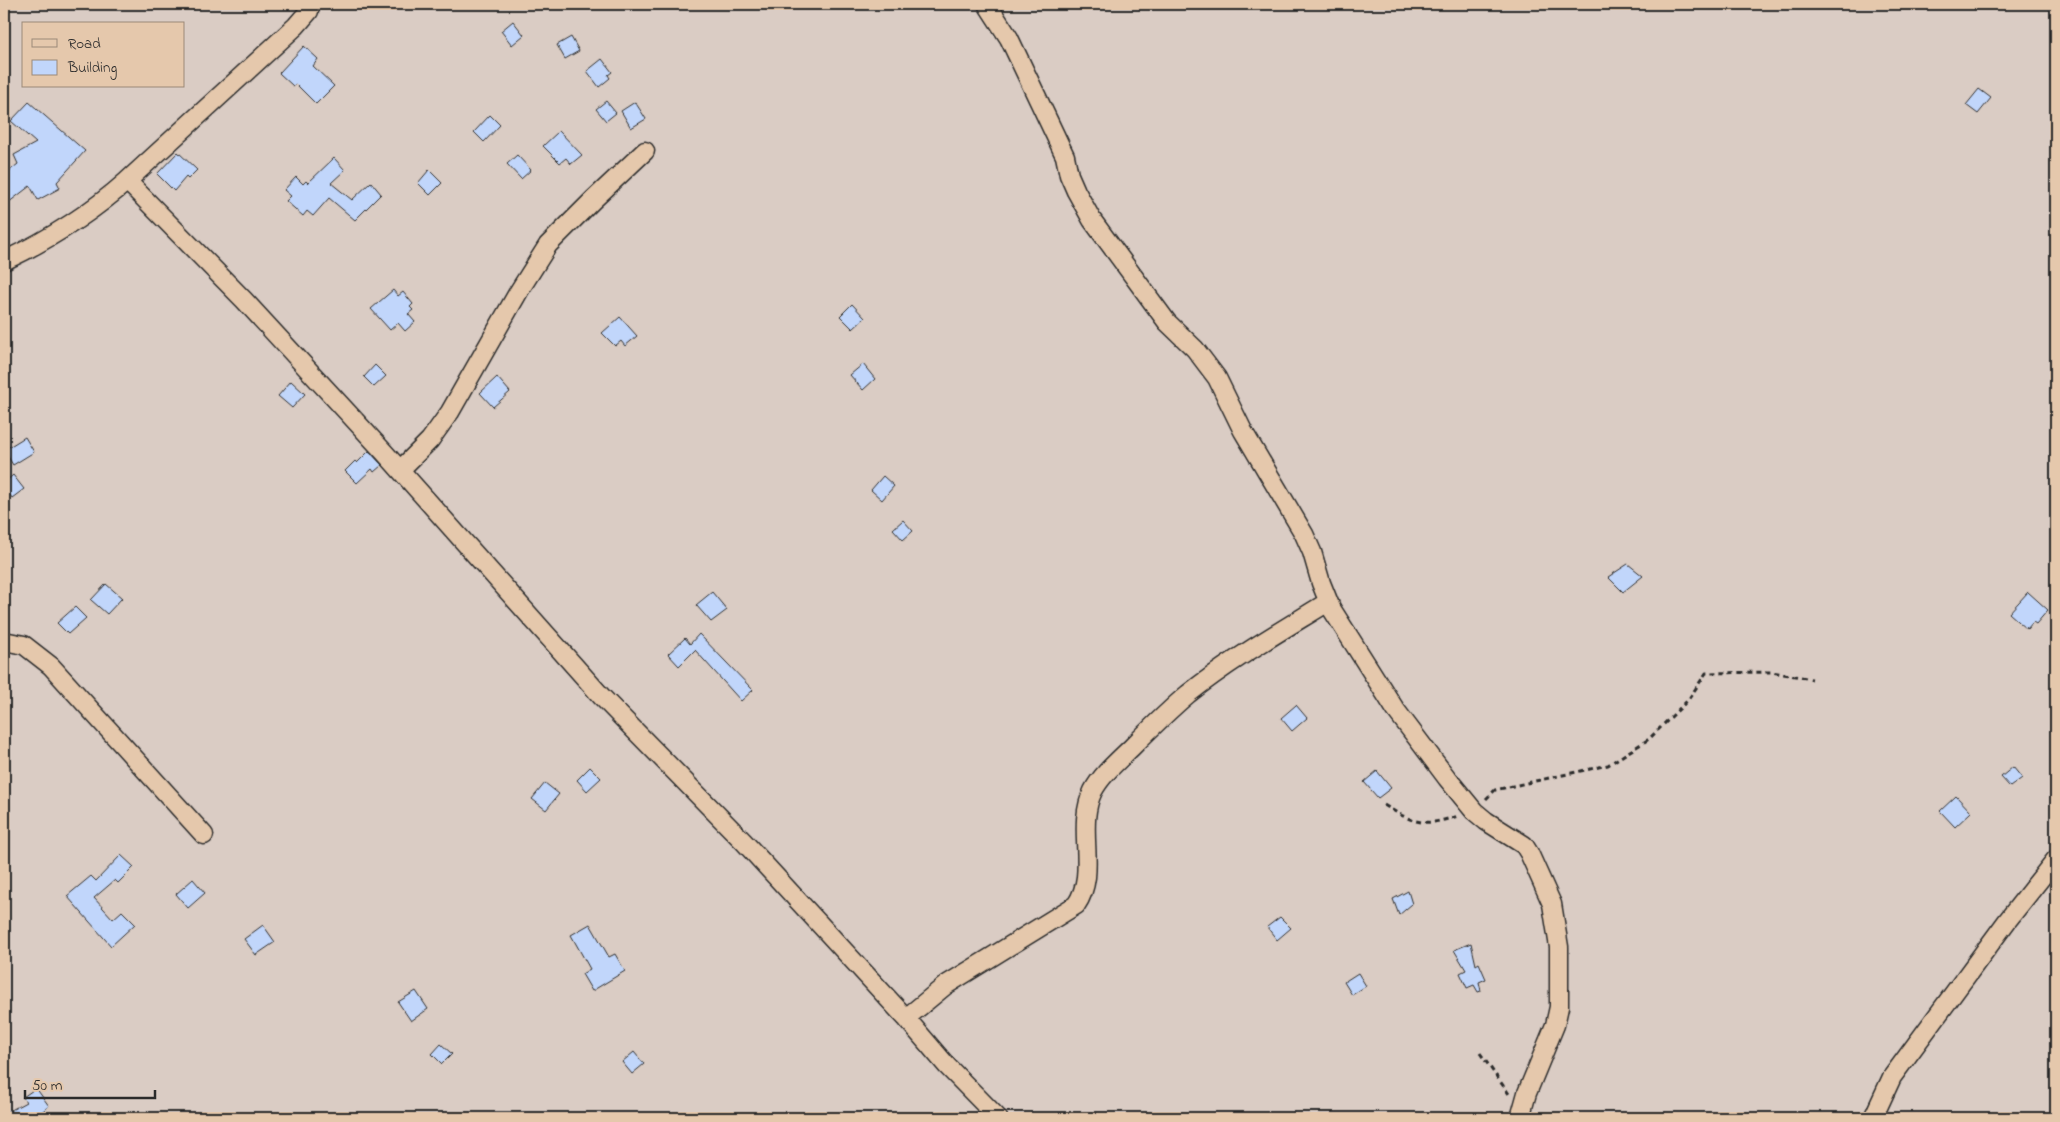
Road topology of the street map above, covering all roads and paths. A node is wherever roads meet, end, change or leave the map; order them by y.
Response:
1 (310, 4) edge
2 (987, 4) edge
3 (645, 151) dead end
4 (127, 181) junction
5 (4, 261) edge
6 (400, 470) junction
7 (1328, 602) junction
8 (4, 641) edge
9 (1812, 679) dead end
10 (1384, 805) dead end
11 (1474, 811) junction
12 (204, 835) dead end
13 (2056, 859) edge
14 (906, 1018) junction
15 (1480, 1053) dead end
16 (1521, 1114) edge
17 (998, 1118) edge
18 (1872, 1118) edge

1 - 4 street
2 - 7 street
3 - 6 street
4 - 5 street
4 - 6 street
6 - 14 street
7 - 11 street
7 - 14 street
8 - 12 street
9 - 11 path
10 - 11 path
11 - 16 street
13 - 18 street
14 - 17 street
15 - 16 path

